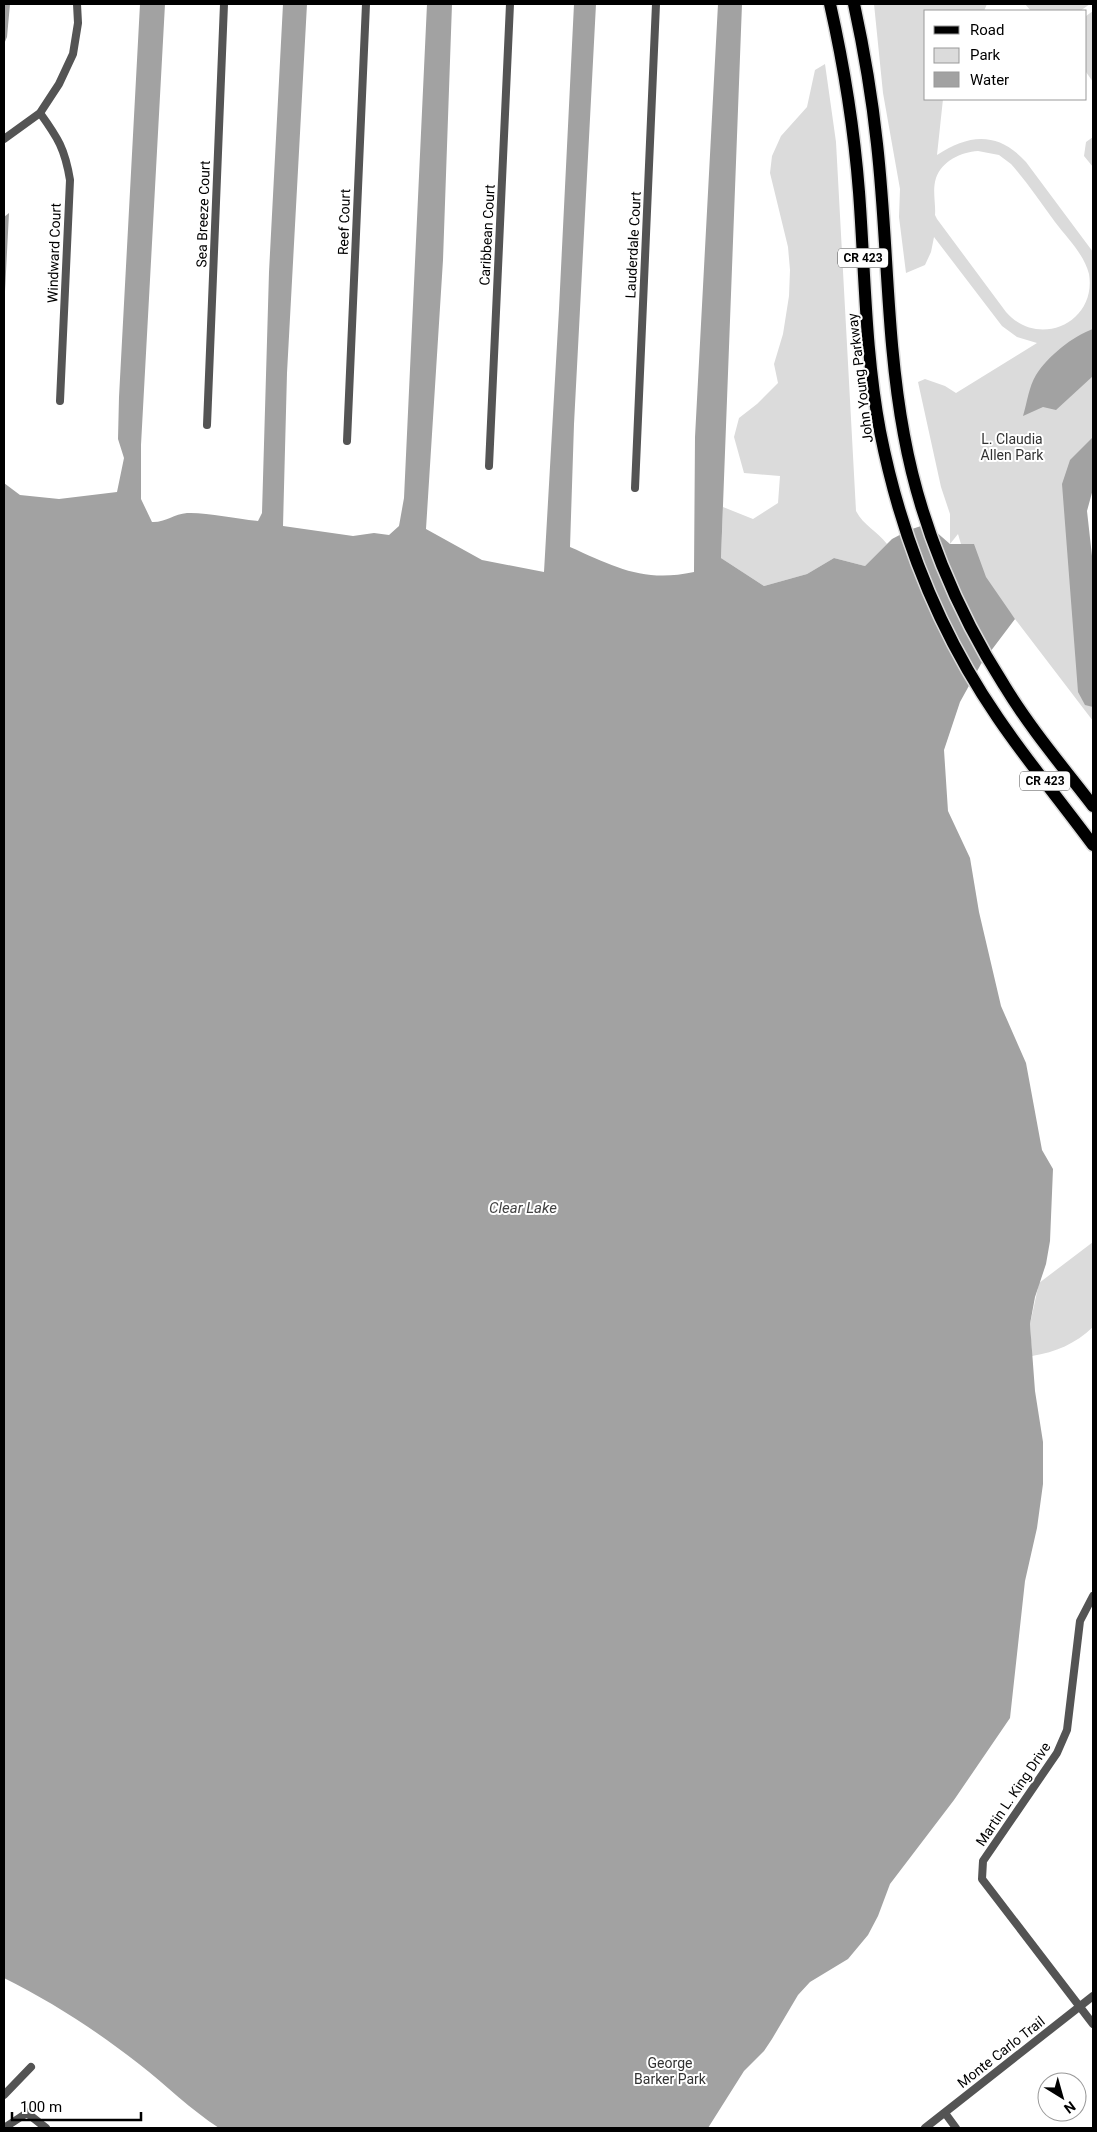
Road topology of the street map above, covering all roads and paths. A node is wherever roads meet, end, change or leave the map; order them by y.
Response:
1 (77, 4) edge
2 (224, 4) edge
3 (366, 4) edge
4 (510, 4) edge
5 (656, 4) edge
6 (830, 4) edge
7 (854, 4) edge
8 (40, 112) junction
9 (4, 139) edge
10 (60, 401) dead end
11 (207, 425) dead end
12 (347, 441) dead end
13 (489, 466) dead end
14 (635, 488) dead end
15 (1093, 806) edge
16 (1093, 845) edge
17 (1093, 1596) edge
18 (1093, 1996) edge
19 (1080, 2007) junction
20 (1093, 2024) edge
21 (31, 2067) dead end
22 (4, 2095) edge
23 (39, 2105) dead end
24 (27, 2113) junction
25 (944, 2113) junction
26 (4, 2128) edge
27 (46, 2128) edge
28 (925, 2128) edge
29 (956, 2128) edge

1 - 8 street
2 - 11 street, Sea Breeze Court
3 - 12 street, Reef Court
4 - 13 street, Caribbean Court
5 - 14 street, Lauderdale Court
6 - 16 main road, John Young Parkway / CR 423
7 - 15 main road, CR 423
8 - 9 street
8 - 10 street, Windward Court
17 - 19 street, Martin L. King Drive
18 - 19 street, Monte Carlo Trail
19 - 20 street, Martin L. King Drive
19 - 25 street, Monte Carlo Trail
21 - 22 street
23 - 24 street
24 - 26 street
24 - 27 street
25 - 28 street, Monte Carlo Trail
25 - 29 street

